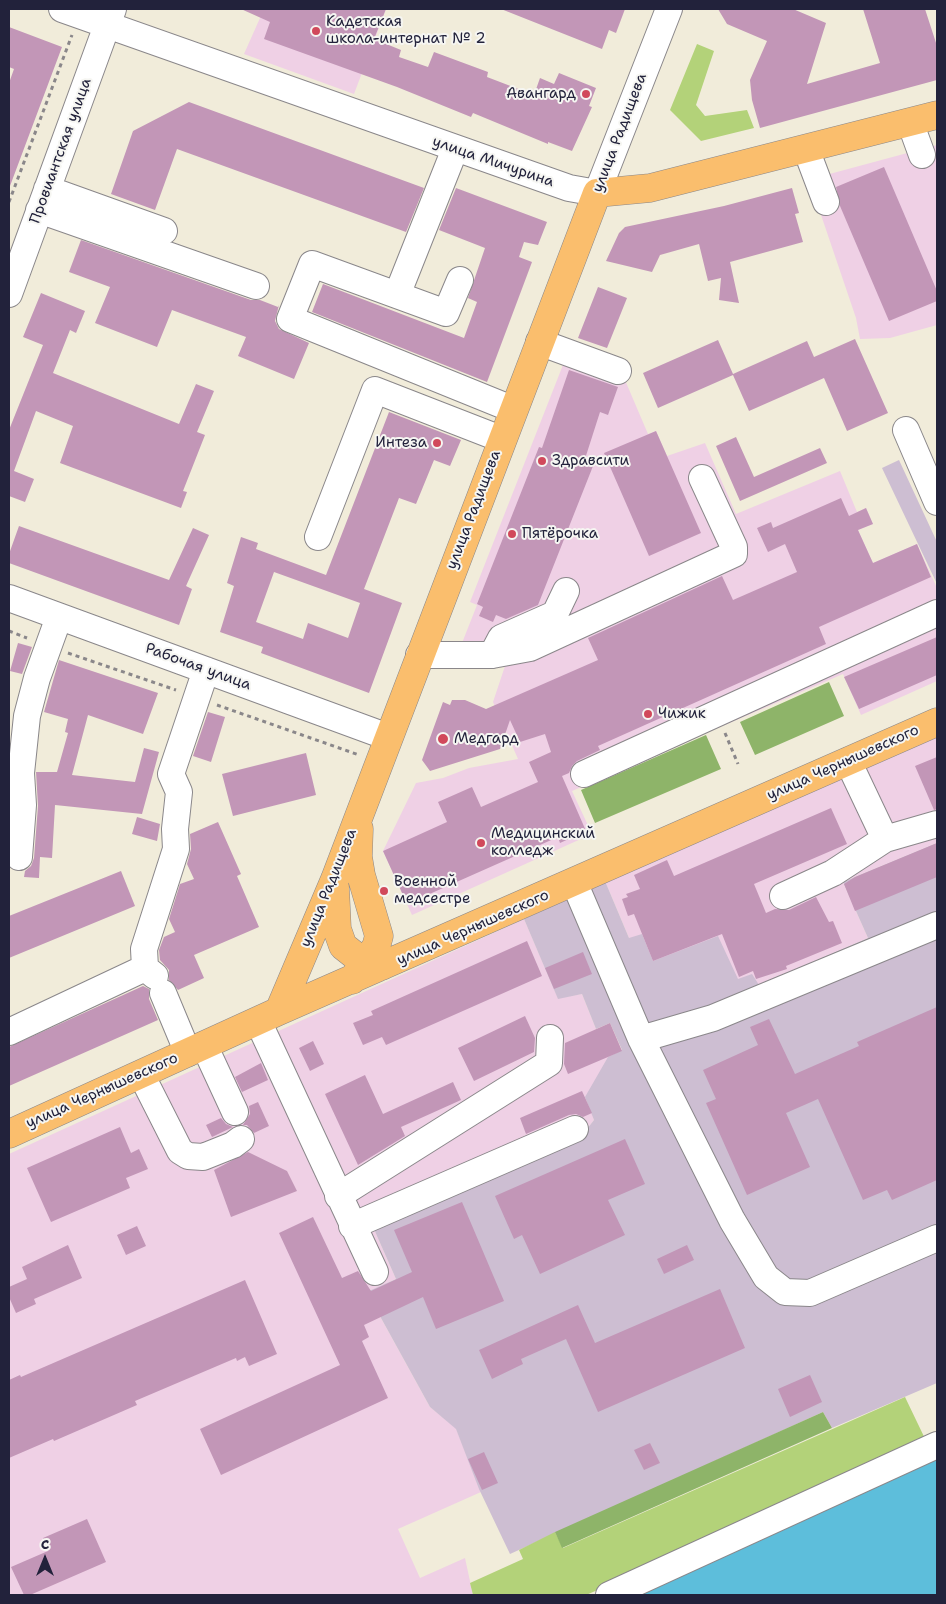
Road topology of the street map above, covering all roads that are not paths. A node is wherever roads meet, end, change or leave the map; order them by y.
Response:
1 (669, 9) edge
2 (71, 12) edge
3 (111, 17) edge
4 (937, 115) edge
5 (910, 122) junction
6 (455, 149) junction
7 (806, 149) junction
8 (922, 155) dead end
9 (597, 193) junction
10 (43, 199) junction
11 (826, 202) dead end
12 (164, 231) dead end
13 (11, 280) edge
14 (460, 280) dead end
15 (256, 286) dead end
16 (397, 295) junction
17 (539, 342) junction
18 (618, 371) dead end
19 (512, 409) junction
20 (906, 430) dead end
21 (501, 439) junction
22 (702, 478) dead end
23 (937, 502) edge
24 (318, 537) dead end
25 (566, 590) dead end
26 (9, 598) edge
27 (937, 613) edge
28 (59, 617) junction
29 (419, 654) junction
30 (492, 654) junction
31 (206, 670) junction
32 (937, 722) edge
33 (388, 737) junction
34 (848, 761) junction
35 (584, 774) dead end
36 (360, 809) junction
37 (937, 824) edge
38 (885, 839) junction
39 (19, 857) dead end
40 (335, 878) junction
41 (574, 882) junction
42 (783, 896) dead end
43 (937, 925) edge
44 (367, 970) junction
45 (154, 979) junction
46 (268, 1016) junction
47 (9, 1032) edge
48 (550, 1038) dead end
49 (641, 1038) junction
50 (196, 1049) junction
51 (141, 1074) junction
52 (235, 1112) dead end
53 (575, 1129) dead end
54 (9, 1134) edge
55 (241, 1139) dead end
56 (338, 1196) junction
57 (352, 1226) junction
58 (937, 1238) edge
59 (375, 1272) dead end
60 (937, 1445) edge
61 (609, 1595) edge

1 - 9 street, улица Радищева
2 - 3 street, улица Мичурина
3 - 6 street, улица Мичурина
3 - 10 street, Провиантская улица
4 - 5 main road, улица Мичурина
5 - 7 main road, улица Мичурина
5 - 8 street
6 - 9 street, улица Мичурина
6 - 16 street
7 - 9 main road, улица Мичурина
7 - 11 street
9 - 17 main road, улица Радищева
10 - 12 street
10 - 13 street, Провиантская улица
10 - 15 street
14 - 16 street
16 - 19 street
17 - 18 street
17 - 19 main road, улица Радищева
19 - 21 main road, улица Радищева
20 - 23 street
21 - 24 street
21 - 29 main road, улица Радищева
22 - 30 street
25 - 30 street
26 - 28 street, Рабочая улица
27 - 35 street
28 - 31 street, Рабочая улица
28 - 39 street
29 - 30 street
29 - 33 main road, улица Радищева
31 - 33 street, Рабочая улица
31 - 45 street
32 - 34 main road, улица Чернышевского
33 - 36 main road, улица Радищева
34 - 38 street
34 - 41 main road, улица Чернышевского
36 - 40 main road, улица Радищева
36 - 44 main road
37 - 38 street
38 - 42 street
40 - 44 main road
40 - 46 main road, улица Радищева
41 - 44 main road, улица Чернышевского
41 - 49 street
43 - 49 street
44 - 46 main road, улица Чернышевского
45 - 47 street
45 - 50 street
46 - 50 main road, улица Чернышевского
46 - 56 street
48 - 56 street
49 - 58 street
50 - 51 main road, улица Чернышевского
50 - 52 street
51 - 54 main road, улица Чернышевского
51 - 55 street
53 - 57 street
56 - 57 street
57 - 59 street
60 - 61 street

